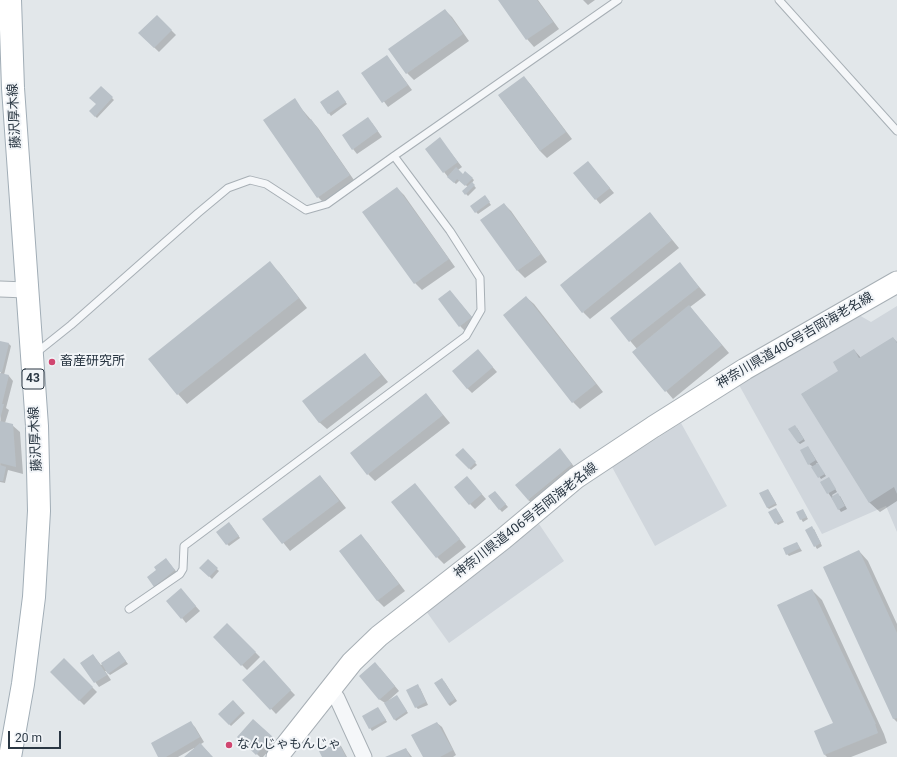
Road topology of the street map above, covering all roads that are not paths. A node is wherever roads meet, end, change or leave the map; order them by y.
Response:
1 (618, 0) edge
2 (779, 0) edge
3 (7, 3) edge
4 (897, 131) edge
5 (394, 156) junction
6 (897, 282) edge
7 (0, 289) edge
8 (26, 290) junction
9 (31, 357) junction
10 (129, 609) dead end
11 (330, 689) junction
12 (10, 757) edge
13 (277, 757) edge
14 (364, 757) edge

1 - 5 lane
2 - 4 lane
3 - 8 main road, 藤沢厚木線 / 43
5 - 9 lane
5 - 10 lane
6 - 11 main road, 神奈川県道406号吉岡海老名線
7 - 8 street
8 - 9 main road, 藤沢厚木線 / 43
9 - 12 main road, 藤沢厚木線 / 43
11 - 13 main road, 神奈川県道406号吉岡海老名線
11 - 14 street

